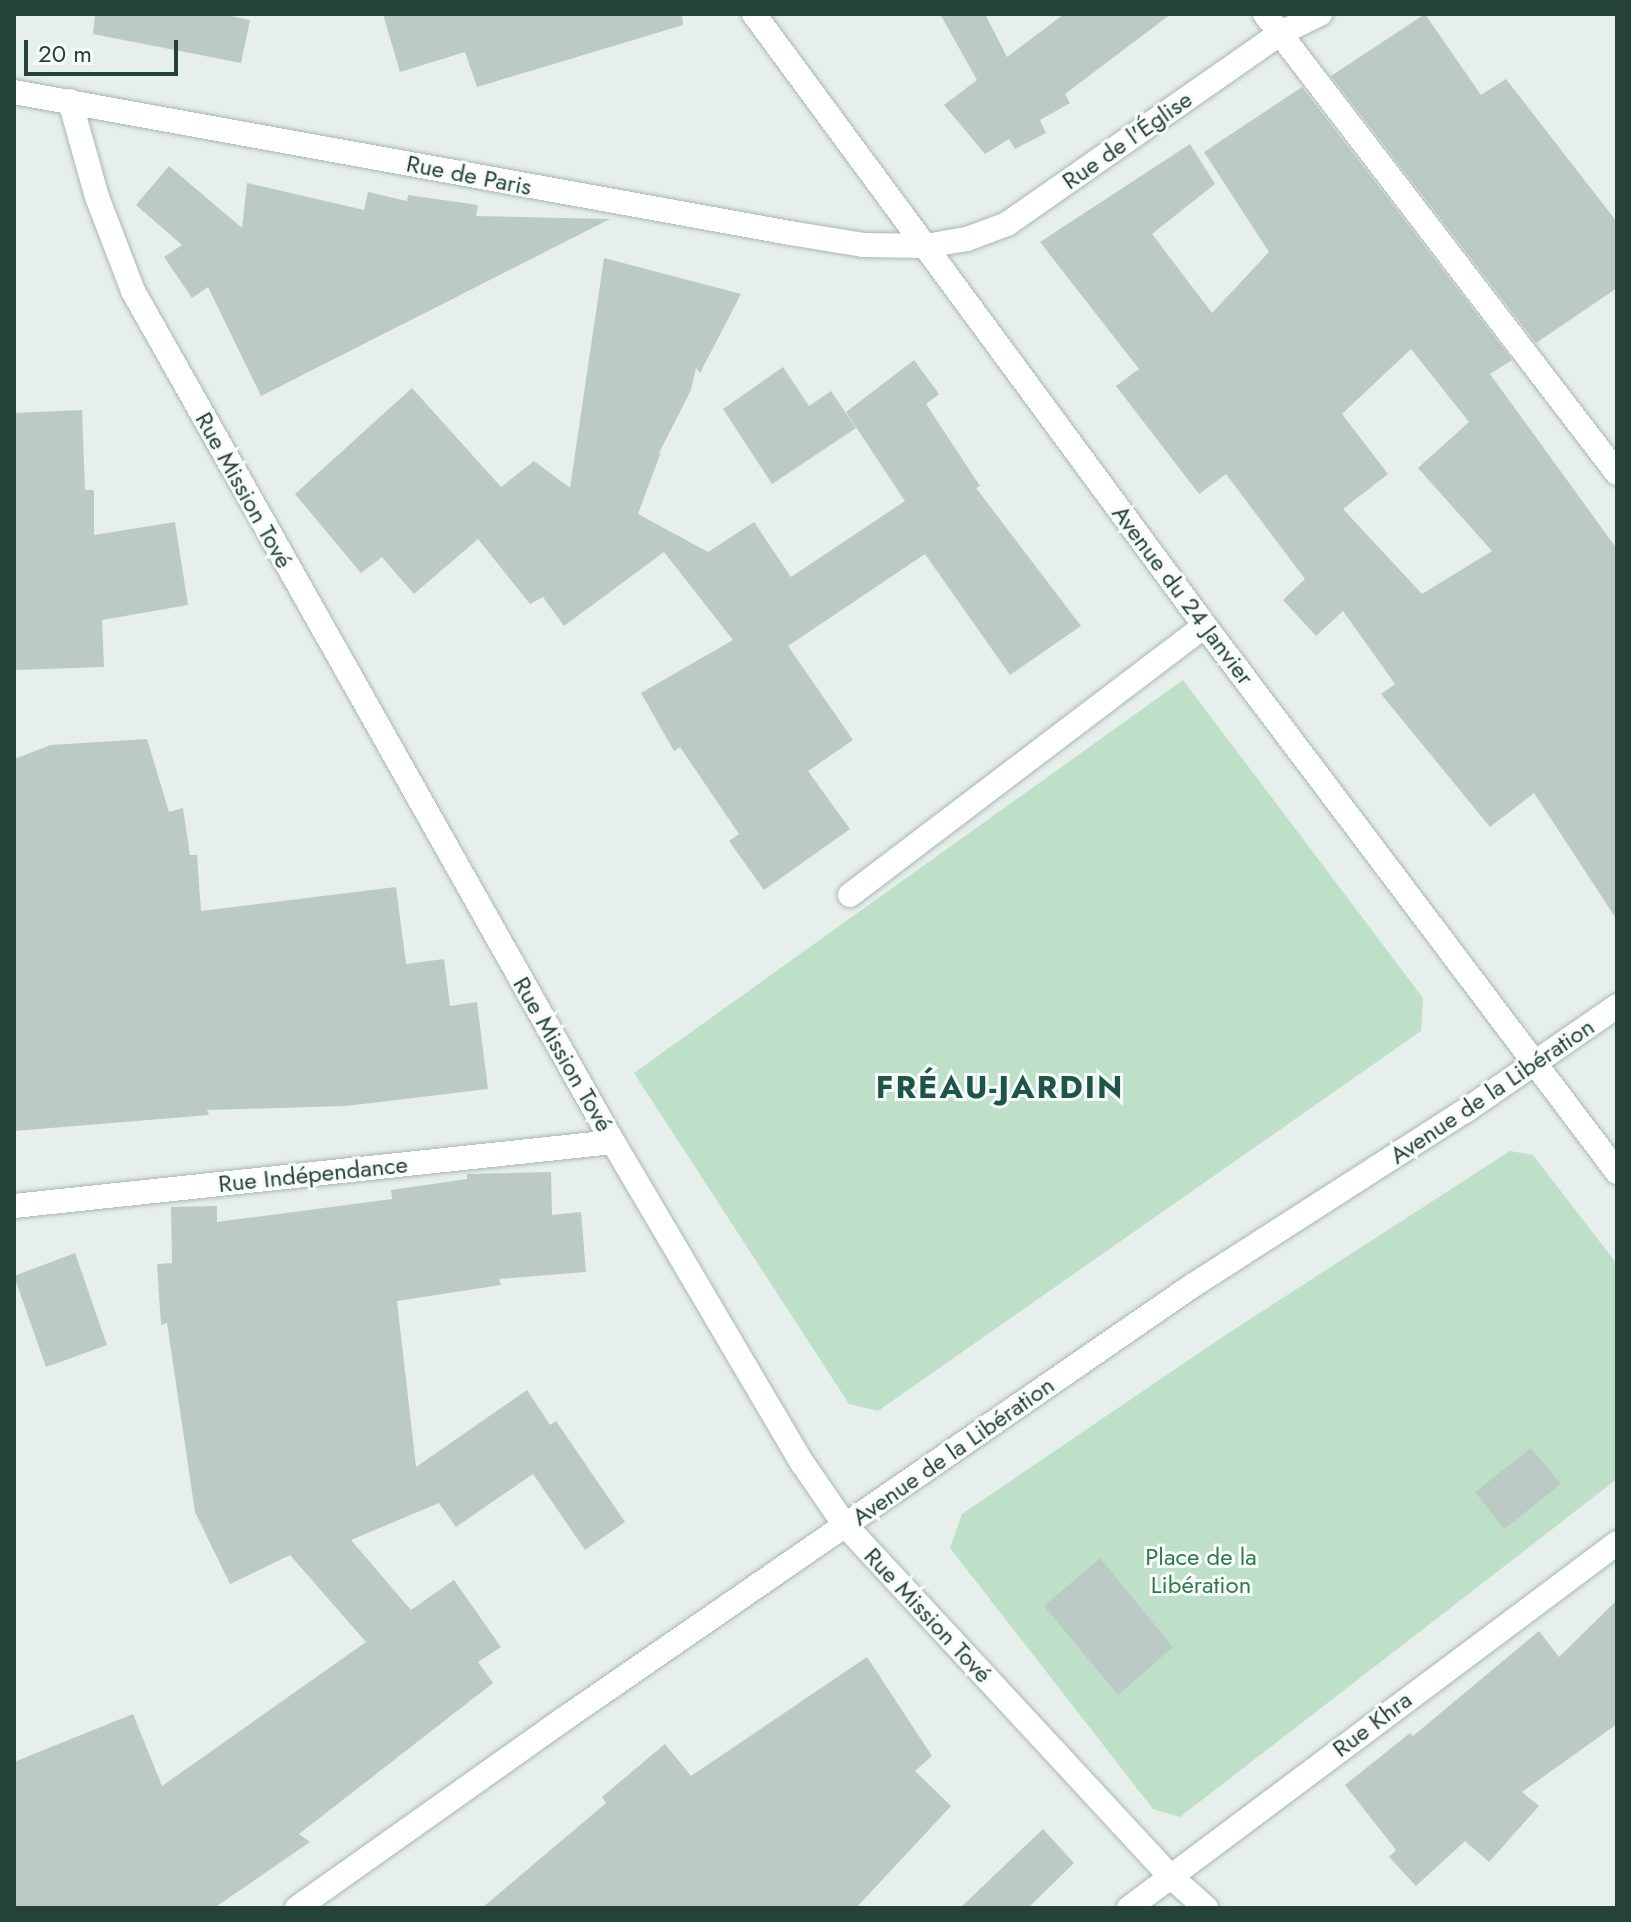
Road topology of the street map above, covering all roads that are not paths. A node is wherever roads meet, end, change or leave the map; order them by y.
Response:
1 (754, 14) edge
2 (1320, 14) edge
3 (1272, 24) edge
4 (14, 92) edge
5 (70, 101) junction
6 (926, 246) junction
7 (1617, 473) edge
8 (1205, 626) junction
9 (850, 895) dead end
10 (1617, 1006) edge
11 (1537, 1062) junction
12 (613, 1142) junction
13 (1617, 1172) edge
14 (14, 1206) edge
15 (845, 1525) junction
16 (1617, 1543) edge
17 (1169, 1875) junction
18 (297, 1908) edge
19 (1129, 1908) edge
20 (1206, 1908) edge

1 - 6 street, Avenue du 24 Janvier
2 - 3 street, Rue de l'Église
3 - 6 street, Rue de l'Église
3 - 7 street
4 - 5 street, Rue de Paris
5 - 6 street, Rue de Paris
5 - 12 street, Rue Mission Tové
6 - 8 street, Avenue du 24 Janvier
8 - 9 street
8 - 11 street, Avenue du 24 Janvier
10 - 11 street, Avenue de la Libération
11 - 13 street, Avenue du 24 Janvier
11 - 15 street, Avenue de la Libération
12 - 14 street, Rue Indépendance
12 - 15 street, Rue Mission Tové
15 - 17 street, Rue Mission Tové
15 - 18 street, Avenue de la Libération
16 - 17 street, Rue Khra
17 - 19 street, Rue Khra
17 - 20 street, Rue Mission Tové

